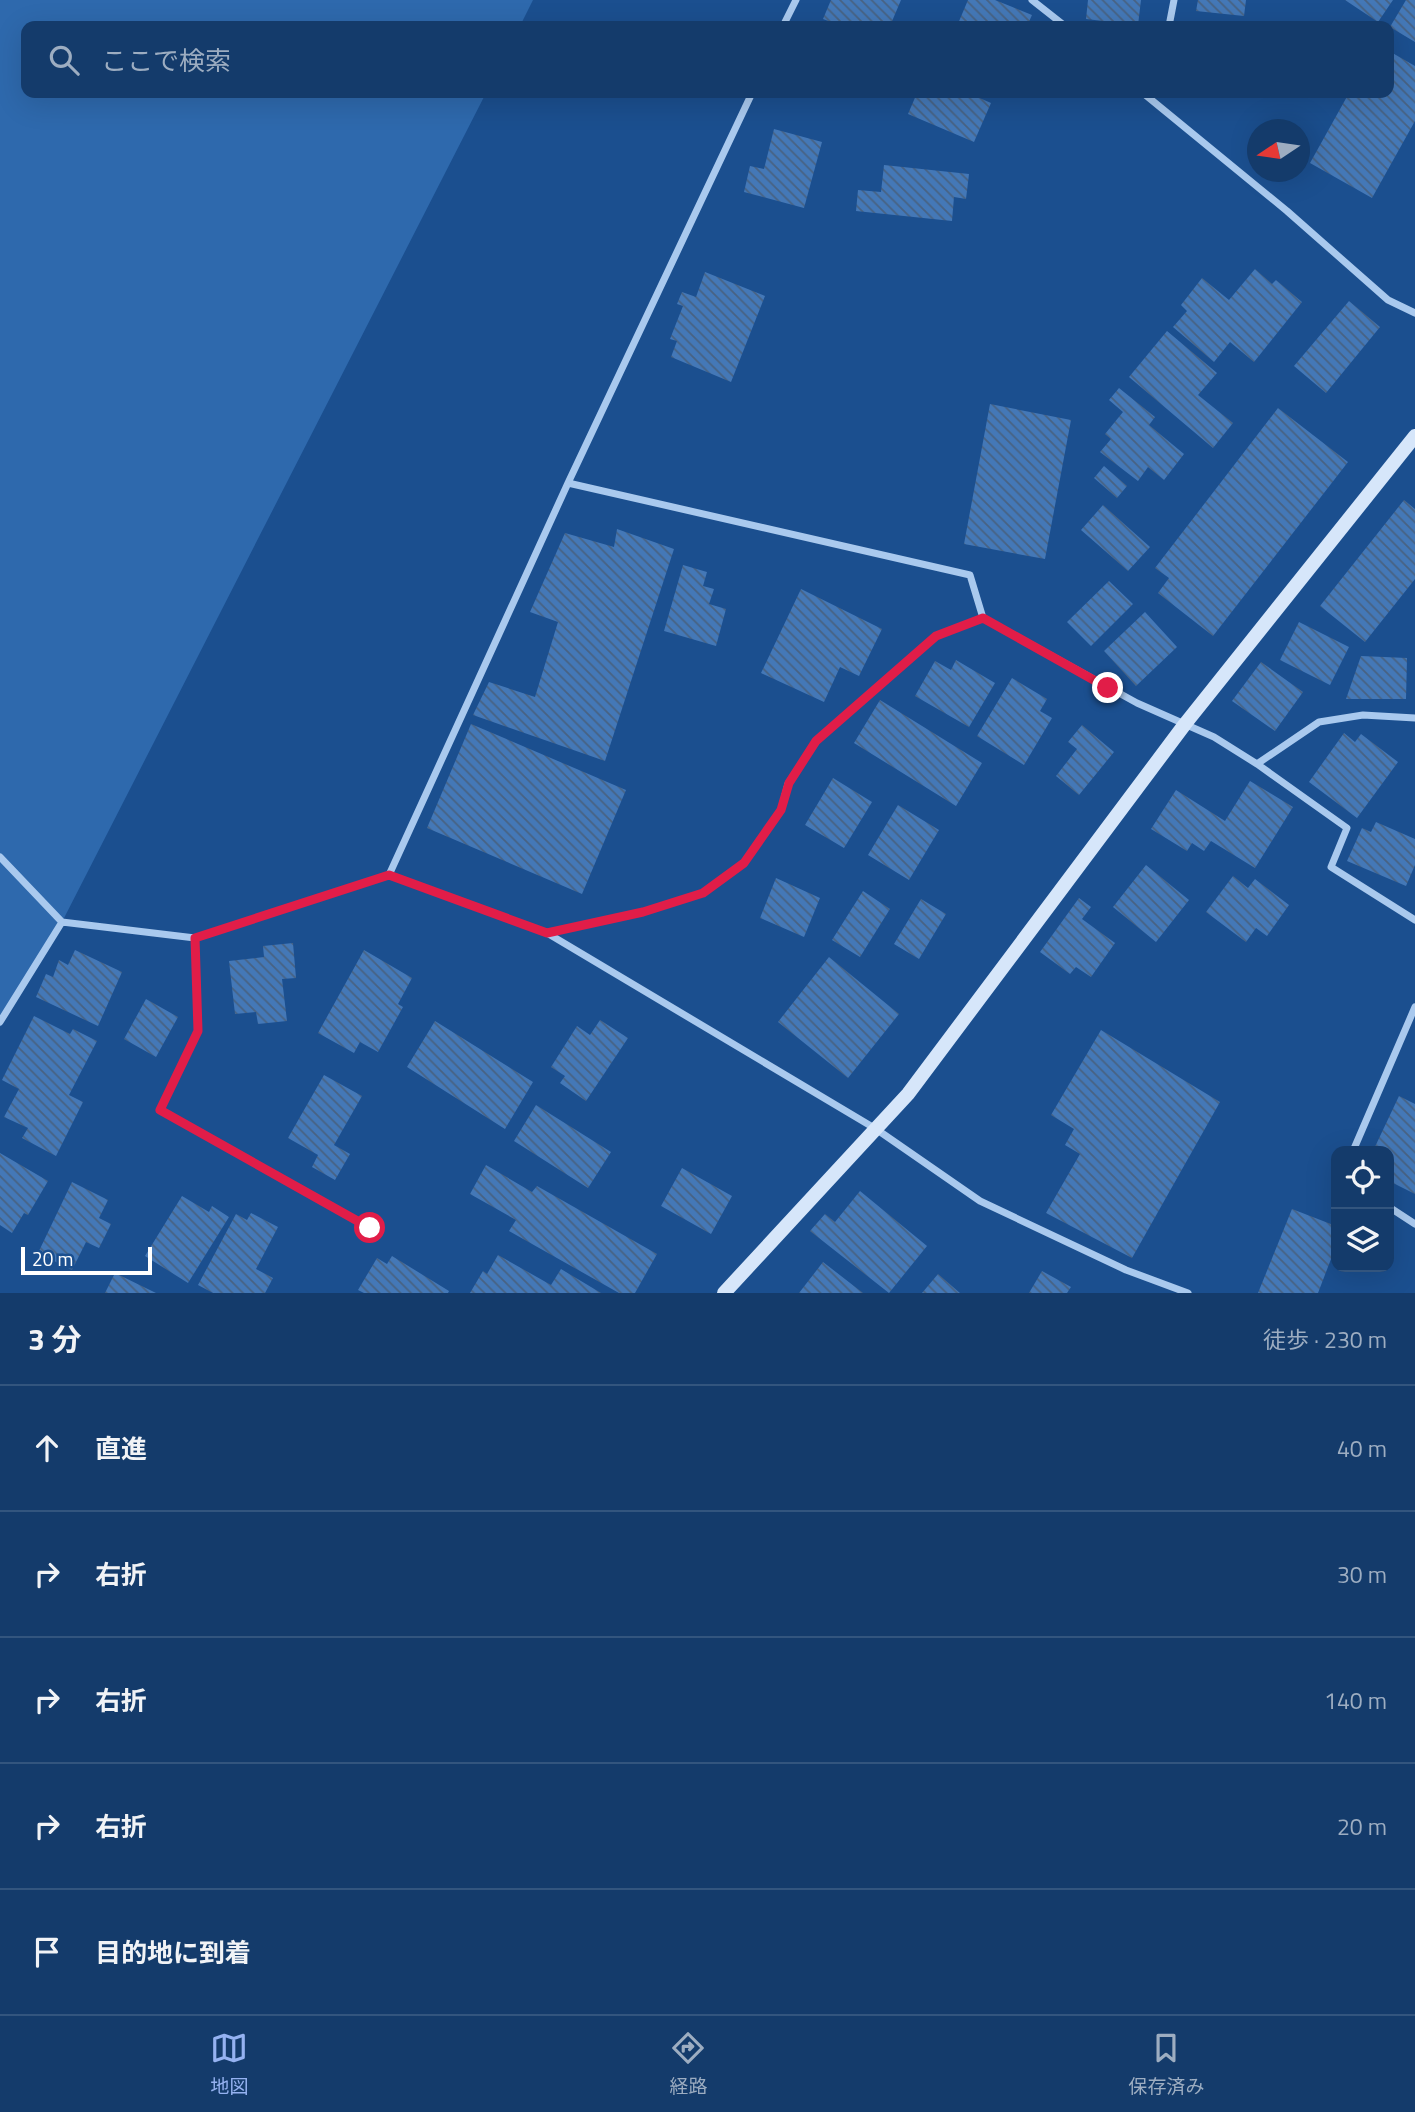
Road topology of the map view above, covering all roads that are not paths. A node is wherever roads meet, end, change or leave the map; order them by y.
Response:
1 (796, 0) edge
2 (1032, 0) edge
3 (1174, 0) edge
4 (786, 21) edge
5 (1059, 21) edge
6 (1170, 21) edge
7 (750, 98) edge
8 (1150, 98) edge
9 (1156, 98) edge
10 (1156, 103) junction
11 (1415, 313) edge
12 (1415, 436) edge
13 (568, 483) junction
14 (983, 618) junction
15 (1415, 718) edge
16 (1185, 724) junction
17 (1257, 764) junction
18 (0, 857) edge
19 (389, 875) junction
20 (1415, 920) edge
21 (62, 922) junction
22 (547, 933) junction
23 (195, 938) junction
24 (1415, 1007) edge
25 (0, 1022) edge
26 (876, 1129) junction
27 (1355, 1146) edge
28 (1391, 1209) edge
29 (1415, 1223) edge
30 (370, 1228) dead end
31 (724, 1293) edge
32 (1188, 1293) edge

1 - 4 street
2 - 5 street
3 - 6 street
7 - 13 street
8 - 10 street
9 - 10 street
10 - 11 street
12 - 16 street
13 - 14 street
13 - 19 street
14 - 16 street
14 - 22 street
15 - 17 street
16 - 17 street
16 - 26 street
17 - 20 street
18 - 21 street
19 - 22 street
19 - 23 street
21 - 23 street
21 - 25 street
22 - 26 street
23 - 30 street
24 - 27 street
26 - 31 street
26 - 32 street
28 - 29 street

